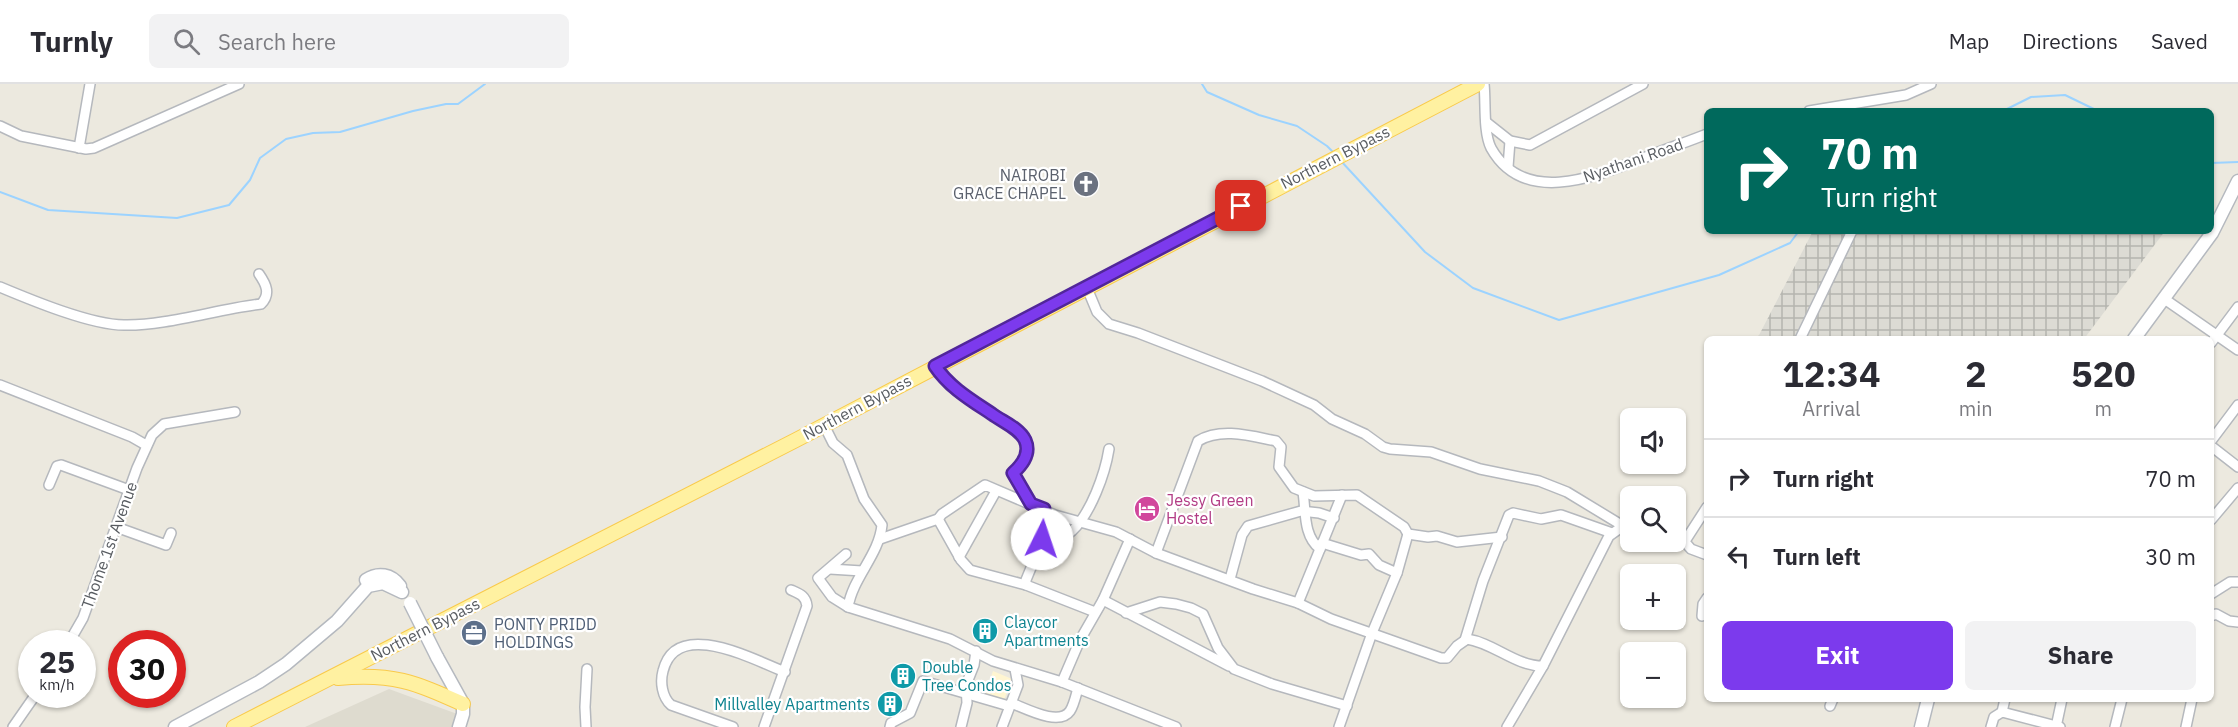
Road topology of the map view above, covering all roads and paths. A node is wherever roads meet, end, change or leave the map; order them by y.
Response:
1 (90, 84) edge
2 (239, 84) edge
3 (1478, 84) edge
4 (1484, 84) edge
5 (1643, 84) edge
6 (1931, 84) edge
7 (1827, 108) edge
8 (1486, 122) junction
9 (0, 126) edge
10 (1704, 135) edge
11 (1510, 141) junction
12 (79, 148) junction
13 (1508, 167) junction
14 (2238, 181) edge
15 (2214, 229) edge
16 (1851, 234) edge
17 (2211, 234) edge
18 (260, 274) dead end
19 (0, 287) edge
20 (1087, 288) junction
21 (2163, 298) junction
22 (2238, 307) edge
23 (2217, 334) junction
24 (1801, 336) edge
25 (2136, 336) edge
26 (2214, 338) edge
27 (2238, 350) edge
28 (935, 366) junction
29 (0, 385) edge
30 (2238, 405) edge
31 (235, 412) dead end
32 (824, 425) junction
33 (2214, 440) edge
34 (146, 445) junction
35 (2214, 446) edge
36 (1109, 449) dead end
37 (2238, 466) edge
38 (49, 485) dead end
39 (2238, 488) edge
40 (129, 490) junction
41 (996, 491) junction
42 (1303, 492) junction
43 (1342, 495) junction
44 (1031, 504) junction
45 (1044, 509) junction
46 (1704, 510) edge
47 (1306, 511) junction
48 (2214, 516) edge
49 (1334, 518) junction
50 (938, 519) junction
51 (1080, 522) junction
52 (1620, 522) edge
53 (116, 527) junction
54 (1620, 529) edge
55 (1686, 531) edge
56 (171, 533) dead end
57 (1612, 533) junction
58 (1408, 534) junction
59 (1501, 537) junction
60 (880, 539) junction
61 (1130, 539) junction
62 (1686, 544) edge
63 (1321, 546) junction
64 (1038, 548) junction
65 (846, 554) dead end
66 (1156, 554) junction
67 (1704, 554) edge
68 (959, 557) junction
69 (830, 569) junction
70 (862, 571) junction
71 (1397, 573) junction
72 (1230, 579) junction
73 (2238, 582) edge
74 (1026, 585) junction
75 (791, 590) dead end
76 (2214, 592) edge
77 (1103, 600) junction
78 (1298, 603) junction
79 (848, 607) junction
80 (1704, 609) edge
81 (1095, 612) junction
82 (1126, 613) junction
83 (2214, 615) edge
84 (1702, 616) dead end
85 (2238, 622) edge
86 (76, 630) edge
87 (1372, 633) junction
88 (1465, 640) junction
89 (976, 651) junction
90 (1543, 666) junction
91 (587, 669) dead end
92 (1015, 669) junction
93 (1234, 669) junction
94 (785, 672) junction
95 (330, 679) junction
96 (1062, 682) junction
97 (1078, 688) junction
98 (966, 695) junction
99 (1927, 702) edge
100 (2004, 702) edge
101 (2062, 702) edge
102 (2121, 702) edge
103 (2191, 702) edge
104 (463, 704) junction
105 (1010, 705) junction
106 (1347, 706) junction
107 (26, 708) edge
108 (2002, 712) junction
109 (13, 727) edge
110 (175, 727) edge
111 (234, 727) edge
112 (459, 727) edge
113 (586, 727) edge
114 (733, 727) edge
115 (764, 727) edge
116 (890, 727) edge
117 (961, 727) edge
118 (1002, 727) edge
119 (1176, 727) edge
120 (1339, 727) edge
121 (1507, 727) edge
122 (1921, 727) edge
123 (1991, 727) edge
124 (2058, 727) edge
125 (2115, 727) edge
126 (2186, 727) edge

1 - 12 street
2 - 12 street
3 - 20 main road, Northern Bypass
4 - 8 street, Nyathani Road
5 - 11 street
6 - 7 street
8 - 11 street
8 - 13 street, Nyathani Road
9 - 12 street
10 - 13 street, Nyathani Road
11 - 13 street
14 - 15 street
16 - 24 street
17 - 21 street
18 - 19 street
20 - 28 main road, Northern Bypass
20 - 52 street
21 - 23 street
21 - 25 street
22 - 23 street
23 - 26 street
23 - 27 street
28 - 32 main road, Northern Bypass
28 - 44 street
29 - 34 street
30 - 33 street
31 - 34 street, Thome 1st Avenue
32 - 60 street
32 - 95 main road, Northern Bypass
34 - 40 street, Thome 1st Avenue
35 - 37 street
36 - 51 street
38 - 40 street
39 - 48 street
40 - 53 street, Thome 1st Avenue
41 - 44 street
41 - 50 street
41 - 68 street
42 - 43 street
42 - 47 street
42 - 66 street
43 - 49 street
43 - 58 street
44 - 45 street
45 - 51 street
45 - 64 street
46 - 55 street
47 - 49 street
47 - 63 street
47 - 72 street
49 - 63 street
50 - 60 street
50 - 68 street
51 - 61 street
51 - 64 street
53 - 56 street
53 - 86 street, Thome 1st Avenue
54 - 57 street
57 - 59 street
57 - 90 street
58 - 59 street
58 - 71 street
59 - 88 street
60 - 70 street
61 - 66 street
61 - 77 street
62 - 67 street
63 - 71 street
63 - 78 street
64 - 74 street
65 - 69 street
66 - 72 street
68 - 74 street
69 - 70 street
69 - 79 street
70 - 79 street
71 - 87 street
72 - 78 street
73 - 76 street
74 - 81 street
75 - 94 street
77 - 81 street
77 - 82 street
78 - 87 street
79 - 89 street
80 - 84 street
81 - 96 street
82 - 93 street
82 - 93 street
83 - 85 street
87 - 88 street
87 - 106 street
88 - 90 street
89 - 92 street
89 - 98 street
90 - 121 street
91 - 113 street
92 - 96 street
92 - 105 street
93 - 106 street
94 - 114 street
94 - 115 street
95 - 104 main road
95 - 111 main road, Northern Bypass
96 - 97 street
97 - 105 street
97 - 119 street
98 - 105 street
98 - 116 street
98 - 117 street
99 - 122 street
100 - 108 street
101 - 124 street
102 - 125 street
103 - 126 street
104 - 110 street, bridge
104 - 112 street
105 - 118 street
106 - 120 street
107 - 109 street
108 - 123 street
108 - 124 street

